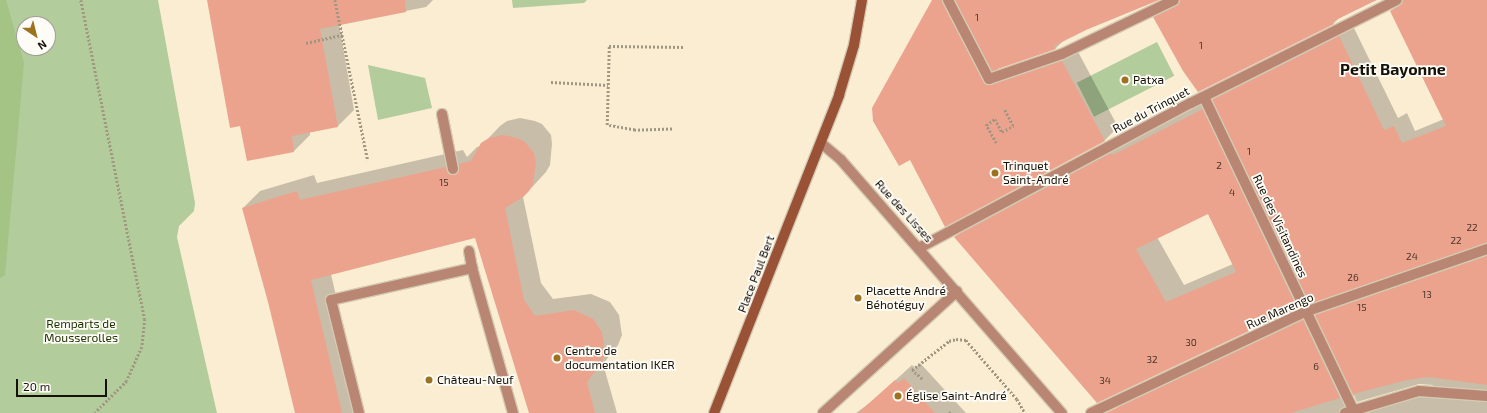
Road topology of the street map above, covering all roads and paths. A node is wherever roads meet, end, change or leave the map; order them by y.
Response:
1 (81, 0) edge
2 (335, 0) edge
3 (862, 0) edge
4 (948, 0) edge
5 (1174, 0) edge
6 (1397, 0) edge
7 (342, 35) junction
8 (306, 43) dead end
9 (685, 47) dead end
10 (551, 82) dead end
11 (608, 85) junction
12 (1204, 97) junction
13 (1004, 109) dead end
14 (442, 114) dead end
15 (672, 129) dead end
16 (821, 143) junction
17 (996, 143) dead end
18 (368, 161) dead end
19 (453, 169) dead end
20 (919, 248) junction
21 (1487, 249) edge
22 (469, 250) dead end
23 (472, 268) junction
24 (957, 291) junction
25 (1305, 312) junction
26 (922, 380) dead end
27 (1487, 396) edge
28 (1060, 412) edge
29 (1349, 412) edge
30 (95, 413) edge
31 (359, 413) edge
32 (513, 413) edge
33 (714, 413) edge
34 (823, 413) edge
35 (1025, 413) edge
36 (1091, 413) edge

1 - 30 path
2 - 7 path
3 - 16 street
4 - 5 street
6 - 12 street, Rue du Trinquet
7 - 8 path
7 - 18 path
9 - 11 path
10 - 11 path
11 - 15 path
12 - 20 street, Rue du Trinquet
12 - 25 street, Rue des Visitandines
13 - 17 path
14 - 19 street
16 - 20 street, Rue des Lisses
16 - 33 street, Place Paul Bert
20 - 24 street, Rue des Lisses
21 - 25 street, Rue Marengo
22 - 23 street
23 - 31 street
23 - 32 street
24 - 28 street, Rue des Lisses
24 - 34 street
25 - 29 street, Rue des Visitandines
25 - 36 street, Rue Marengo
26 - 35 path
27 - 29 street

